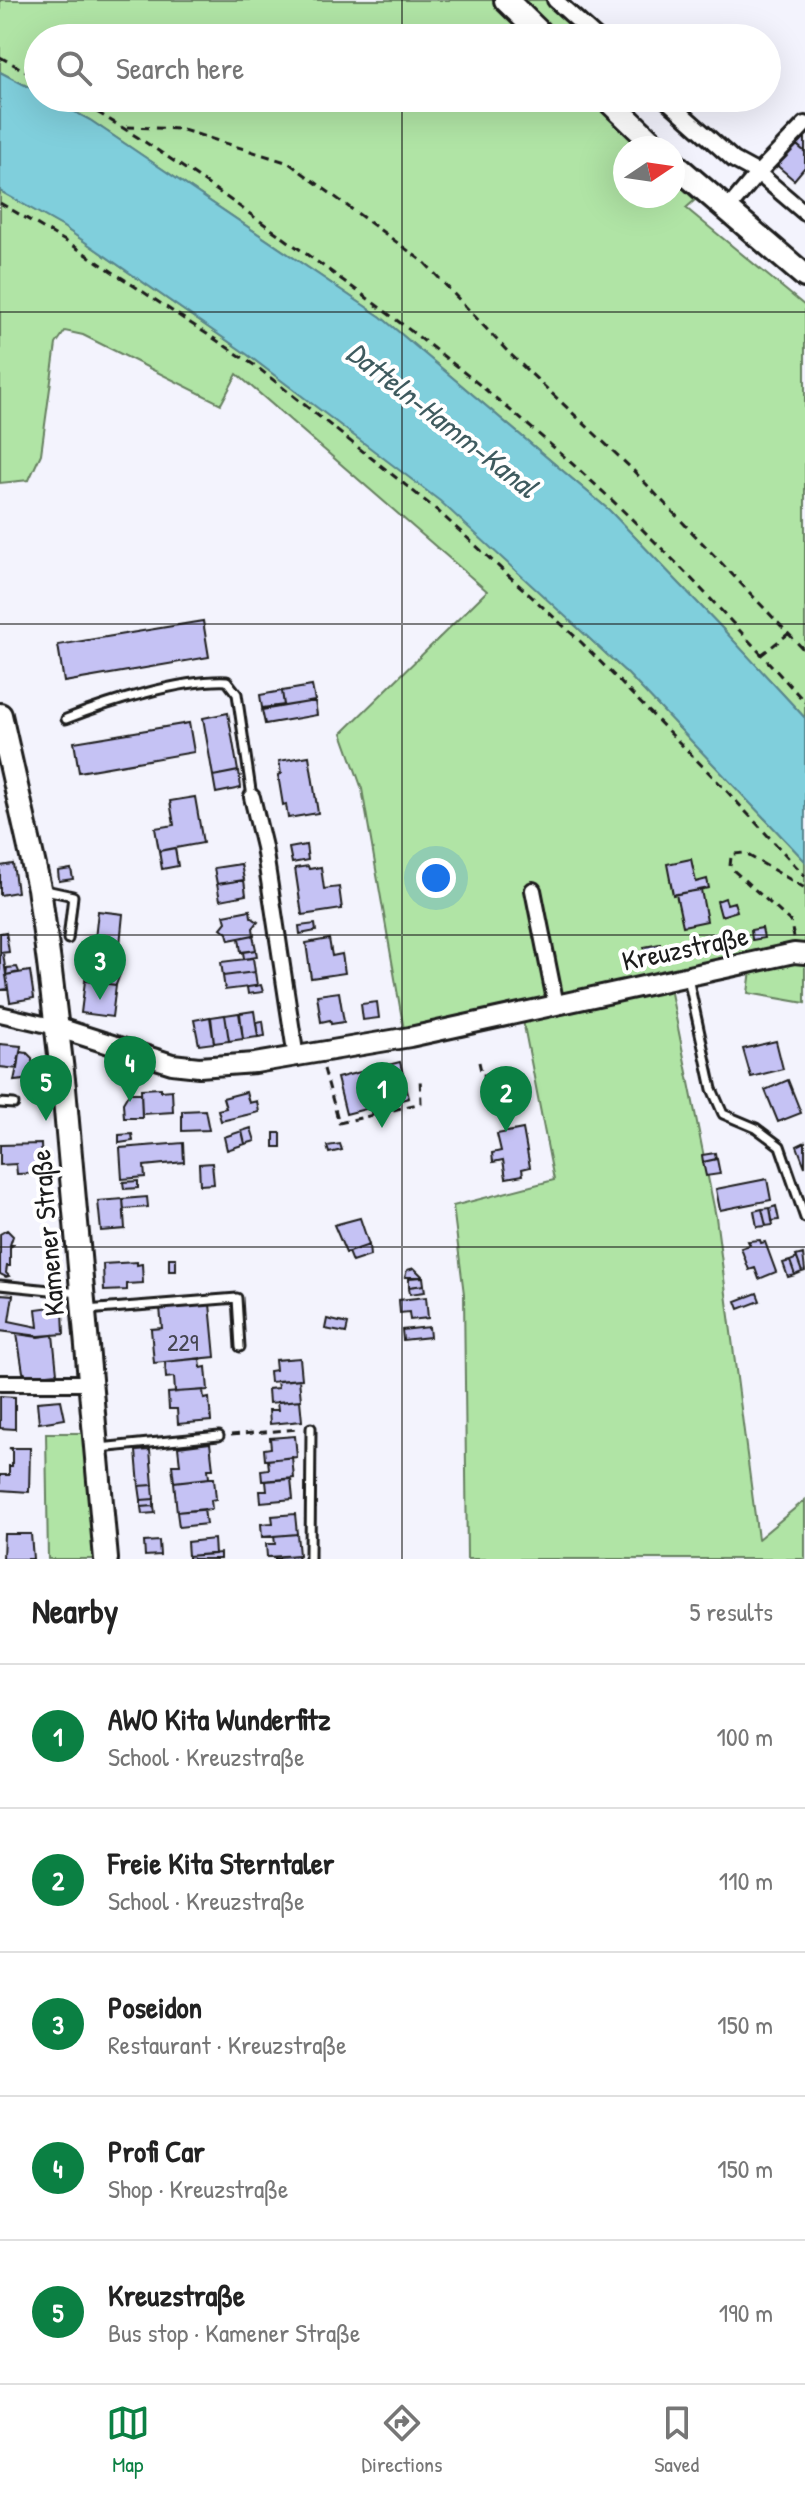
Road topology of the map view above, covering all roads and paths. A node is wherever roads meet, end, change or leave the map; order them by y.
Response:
1 (506, 0) edge
2 (555, 0) edge
3 (531, 24) edge
4 (582, 24) edge
5 (0, 57) edge
6 (24, 70) edge
7 (97, 112) edge
8 (621, 112) edge
9 (680, 112) edge
10 (805, 124) edge
11 (123, 127) junction
12 (646, 136) edge
13 (685, 173) edge
14 (758, 173) junction
15 (0, 203) edge
16 (727, 210) junction
17 (805, 213) edge
18 (805, 276) edge
19 (788, 634) junction
20 (805, 651) edge
21 (761, 655) junction
22 (805, 702) edge
23 (0, 715) edge
24 (66, 719) dead end
25 (252, 797) joint
26 (805, 876) edge
27 (39, 888) junction
28 (805, 888) edge
29 (533, 890) dead end
30 (68, 939) dead end
31 (800, 954) edge
32 (688, 976) junction
33 (556, 1005) junction
34 (0, 1014) edge
35 (56, 1027) junction
36 (322, 1054) junction
37 (296, 1058) junction
38 (479, 1062) dead end
39 (420, 1076) dead end
40 (0, 1103) edge
41 (14, 1104) dead end
42 (372, 1108) dead end
43 (373, 1115) junction
44 (506, 1132) dead end
45 (802, 1195) edge
46 (805, 1218) edge
47 (0, 1285) edge
48 (83, 1302) junction
49 (240, 1347) dead end
50 (0, 1383) edge
51 (91, 1383) junction
52 (311, 1428) joint
53 (219, 1436) joint
54 (97, 1448) junction
55 (106, 1559) edge
56 (310, 1559) edge

1 - 3 main road
2 - 4 street
5 - 6 path
7 - 11 path
8 - 12 main road
9 - 14 street
10 - 14 street
11 - 19 path
11 - 21 path
13 - 16 main road
14 - 16 street
14 - 17 street
15 - 26 path
16 - 18 main road
19 - 20 path
19 - 21 path
21 - 22 path
23 - 27 main road, Kamener Straße
24 - 25 lane
25 - 37 street
27 - 30 lane
27 - 35 main road, Kamener Straße
28 - 31 path
29 - 33 street
31 - 32 street, Kreuzstraße
32 - 33 street, Kreuzstraße
32 - 45 lane
33 - 36 street, Kreuzstraße
34 - 35 street, Kreuzstraße
35 - 37 street, Kreuzstraße
35 - 48 main road, Kamener Straße
36 - 37 street, Kreuzstraße
36 - 43 path
38 - 44 path
39 - 43 path
40 - 41 lane
42 - 43 path
45 - 46 lane
47 - 48 lane
48 - 49 lane
48 - 51 main road, Kamener Straße
50 - 51 street
51 - 54 main road, Kamener Straße
52 - 53 path
52 - 56 lane
53 - 54 lane
54 - 55 main road, Kamener Straße

